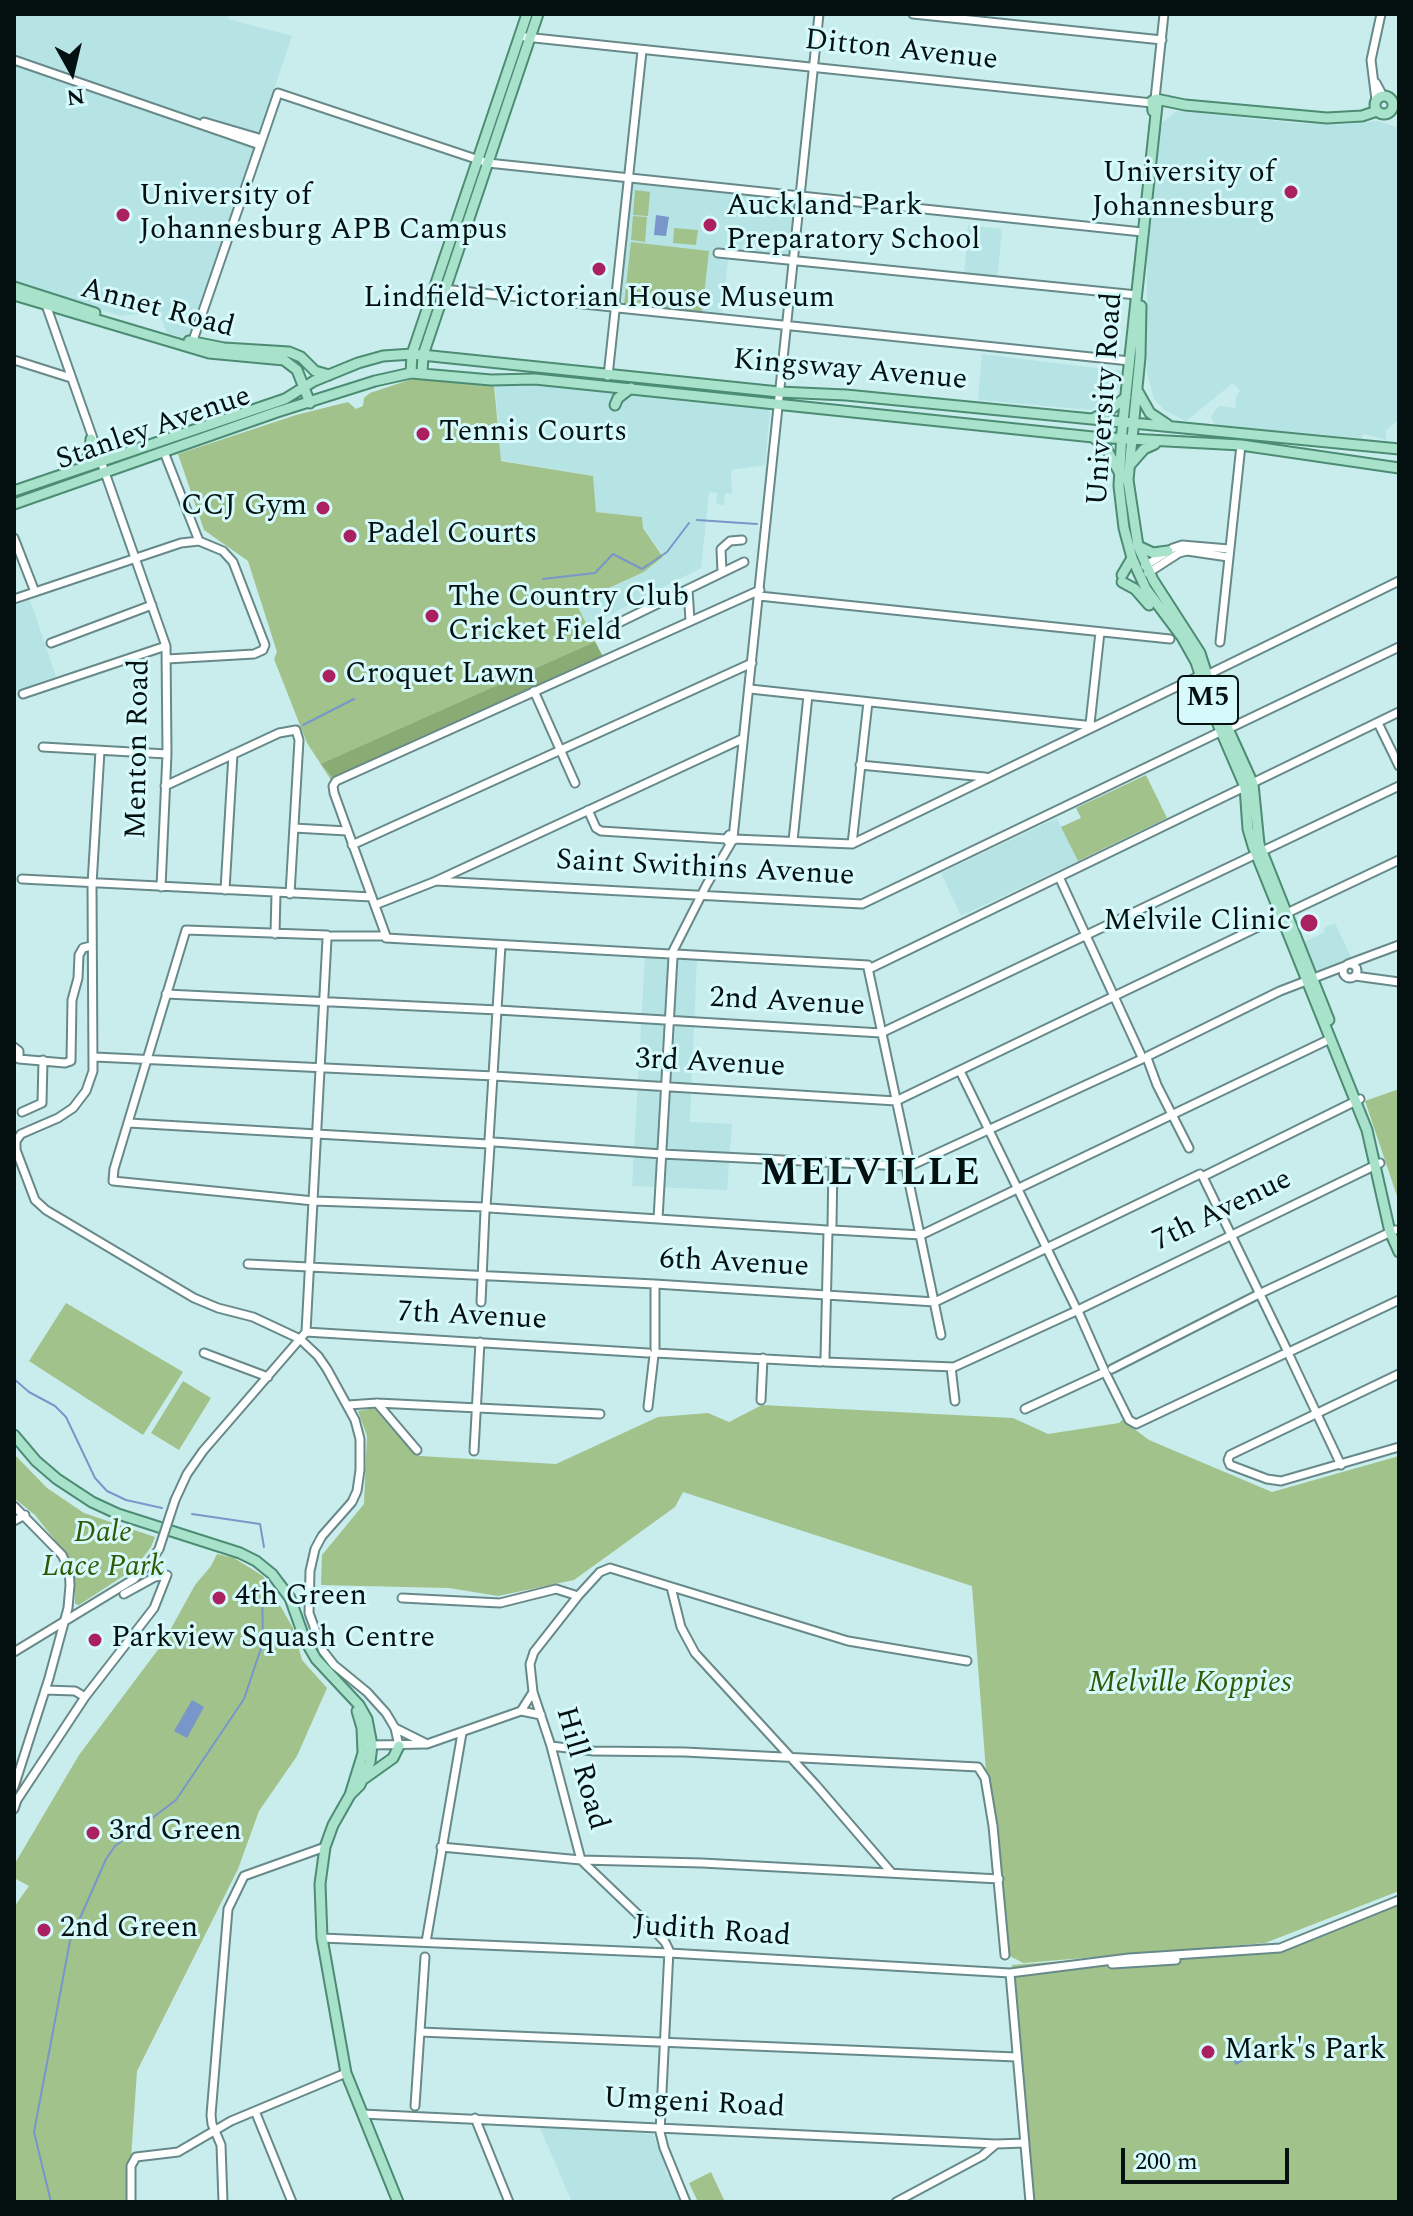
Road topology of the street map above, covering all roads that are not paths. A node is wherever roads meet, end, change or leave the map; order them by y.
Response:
1 (527, 14) edge
2 (538, 14) edge
3 (819, 14) edge
4 (913, 14) edge
5 (1164, 14) edge
6 (1381, 14) edge
7 (524, 38) junction
8 (1162, 40) junction
9 (642, 51) junction
10 (14, 60) edge
11 (812, 67) junction
12 (1399, 92) edge
13 (1155, 102) junction
14 (1385, 102) edge
15 (261, 142) junction
16 (483, 162) junction
17 (628, 179) junction
18 (800, 196) junction
19 (1142, 232) junction
20 (718, 253) dead end
21 (793, 261) junction
22 (1139, 273) junction
23 (14, 287) edge
24 (441, 289) junction
25 (14, 295) edge
26 (1137, 295) junction
27 (45, 300) junction
28 (615, 307) junction
29 (786, 324) junction
30 (192, 345) junction
31 (412, 354) junction
32 (423, 355) junction
33 (14, 360) edge
34 (1130, 361) junction
35 (411, 373) junction
36 (422, 373) junction
37 (608, 374) junction
38 (329, 375) junction
39 (71, 378) junction
40 (607, 386) junction
41 (303, 387) junction
42 (631, 388) junction
43 (1137, 390) junction
44 (779, 392) junction
45 (1126, 397) junction
46 (310, 403) junction
47 (780, 403) junction
48 (615, 405) dead end
49 (1091, 419) junction
50 (1128, 424) junction
51 (1171, 427) junction
52 (1093, 437) junction
53 (91, 439) junction
54 (1127, 440) junction
55 (1162, 443) junction
56 (1241, 445) junction
57 (1399, 449) edge
58 (164, 452) junction
59 (1129, 466) junction
60 (101, 467) junction
61 (81, 468) junction
62 (1399, 468) edge
63 (1119, 472) junction
64 (14, 491) edge
65 (14, 504) edge
66 (14, 538) edge
67 (742, 540) dead end
68 (199, 541) junction
69 (1138, 546) junction
70 (1168, 551) junction
71 (1228, 553) junction
72 (1132, 558) junction
73 (136, 559) junction
74 (744, 562) dead end
75 (722, 572) junction
76 (1142, 572) junction
77 (1399, 581) edge
78 (688, 590) junction
79 (35, 592) junction
80 (759, 593) junction
81 (14, 599) edge
82 (152, 605) junction
83 (1165, 616) junction
84 (690, 620) junction
85 (612, 626) dead end
86 (1100, 632) junction
87 (1170, 639) dead end
88 (1220, 642) dead end
89 (51, 643) dead end
90 (166, 646) junction
91 (1399, 647) edge
92 (167, 659) junction
93 (752, 663) junction
94 (1204, 675) junction
95 (750, 689) junction
96 (534, 691) junction
97 (23, 694) dead end
98 (808, 695) junction
99 (868, 702) junction
100 (1399, 712) edge
101 (1378, 723) junction
102 (1092, 725) junction
103 (1225, 730) junction
104 (742, 739) junction
105 (43, 747) dead end
106 (100, 751) junction
107 (561, 751) junction
108 (167, 754) junction
109 (233, 754) junction
110 (860, 765) junction
111 (1399, 766) edge
112 (987, 777) junction
113 (575, 783) dead end
114 (1249, 785) junction
115 (165, 786) junction
116 (1399, 786) edge
117 (588, 810) junction
118 (294, 828) junction
119 (347, 831) junction
120 (730, 839) junction
121 (793, 841) junction
122 (852, 844) junction
123 (352, 845) junction
124 (1259, 854) junction
125 (1399, 860) edge
126 (1058, 878) junction
127 (22, 879) dead end
128 (436, 881) junction
129 (92, 884) junction
130 (161, 887) junction
131 (225, 890) junction
132 (276, 893) junction
133 (290, 894) junction
134 (702, 896) junction
135 (373, 901) junction
136 (1284, 915) junction
137 (275, 934) junction
138 (1087, 936) junction
139 (329, 937) junction
140 (384, 937) junction
141 (501, 945) junction
142 (1399, 945) edge
143 (91, 946) junction
144 (673, 954) junction
145 (1352, 964) junction
146 (871, 966) junction
147 (1327, 975) junction
148 (1344, 976) junction
149 (1355, 976) junction
150 (1309, 980) junction
151 (1399, 982) edge
152 (166, 994) junction
153 (1116, 996) junction
154 (326, 1002) junction
155 (498, 1010) junction
156 (669, 1021) junction
157 (881, 1033) junction
158 (1330, 1039) junction
159 (14, 1047) edge
160 (1144, 1056) junction
161 (95, 1057) junction
162 (148, 1057) junction
163 (16, 1059) edge
164 (43, 1060) junction
165 (322, 1068) junction
166 (960, 1071) junction
167 (494, 1076) junction
168 (665, 1086) junction
169 (1358, 1100) junction
170 (896, 1101) junction
171 (22, 1112) dead end
172 (1172, 1116) junction
173 (129, 1123) junction
174 (989, 1131) junction
175 (318, 1136) junction
176 (492, 1143) junction
177 (1189, 1148) dead end
178 (662, 1154) junction
179 (833, 1163) junction
180 (907, 1164) junction
181 (1378, 1164) junction
182 (1202, 1176) junction
183 (1017, 1190) junction
184 (314, 1201) junction
185 (488, 1209) junction
186 (658, 1219) junction
187 (830, 1228) junction
188 (1393, 1231) junction
189 (921, 1235) junction
190 (1230, 1235) junction
191 (1399, 1240) edge
192 (1047, 1250) junction
193 (1399, 1252) edge
194 (248, 1264) dead end
195 (311, 1268) junction
196 (482, 1276) junction
197 (655, 1284) junction
198 (827, 1294) junction
199 (1259, 1294) junction
200 (1399, 1300) edge
201 (481, 1302) dead end
202 (935, 1302) junction
203 (1075, 1308) junction
204 (306, 1332) junction
205 (941, 1335) dead end
206 (300, 1339) junction
207 (480, 1342) junction
208 (652, 1352) junction
209 (204, 1353) dead end
210 (1288, 1356) junction
211 (763, 1358) junction
212 (823, 1358) junction
213 (951, 1367) junction
214 (1108, 1370) junction
215 (1399, 1374) edge
216 (268, 1377) junction
217 (761, 1400) dead end
218 (955, 1401) dead end
219 (377, 1403) junction
220 (348, 1405) junction
221 (648, 1407) dead end
222 (477, 1408) junction
223 (1025, 1409) dead end
224 (600, 1414) dead end
225 (1317, 1414) junction
226 (14, 1435) edge
227 (1399, 1447) edge
228 (417, 1450) dead end
229 (474, 1451) dead end
230 (1341, 1465) junction
231 (14, 1506) edge
232 (25, 1515) junction
233 (14, 1521) edge
234 (671, 1587) junction
235 (124, 1594) dead end
236 (578, 1596) junction
237 (402, 1598) dead end
238 (66, 1618) junction
239 (14, 1652) edge
240 (967, 1661) dead end
241 (44, 1690) junction
242 (533, 1692) junction
243 (85, 1697) junction
244 (521, 1711) junction
245 (541, 1715) junction
246 (395, 1728) junction
247 (462, 1733) junction
248 (427, 1744) junction
249 (368, 1745) junction
250 (399, 1746) junction
251 (551, 1746) junction
252 (791, 1758) junction
253 (363, 1779) junction
254 (14, 1787) edge
255 (350, 1795) junction
256 (14, 1809) edge
257 (325, 1847) junction
258 (441, 1847) junction
259 (581, 1860) junction
260 (891, 1872) junction
261 (999, 1879) junction
262 (1399, 1900) edge
263 (322, 1938) junction
264 (426, 1942) junction
265 (669, 1953) junction
266 (1005, 1955) dead end
267 (425, 1957) dead end
268 (1010, 1973) junction
269 (420, 2032) junction
270 (665, 2043) junction
271 (1016, 2057) junction
272 (346, 2073) junction
273 (415, 2106) dead end
274 (255, 2111) junction
275 (362, 2114) junction
276 (475, 2118) junction
277 (661, 2127) junction
278 (214, 2130) junction
279 (1025, 2143) junction
280 (996, 2144) junction
281 (131, 2202) edge
282 (223, 2202) edge
283 (292, 2202) edge
284 (398, 2202) edge
285 (509, 2202) edge
286 (686, 2202) edge
287 (896, 2202) edge
288 (1030, 2202) edge

1 - 7 main road
2 - 7 main road
3 - 11 street
4 - 8 street
5 - 8 street, University Road
6 - 14 street
7 - 9 street, Ditton Avenue
7 - 16 main road
8 - 13 street, University Road
9 - 11 street, Ditton Avenue
9 - 17 street
10 - 15 street
11 - 13 street, Ditton Avenue
11 - 18 street
12 - 14 main road, Ditton Avenue
13 - 14 main road, Ditton Avenue
13 - 19 main road, University Road / M5
15 - 16 street
15 - 30 street
16 - 17 street
16 - 24 main road
17 - 18 street
17 - 28 street
18 - 19 street
18 - 21 street
19 - 22 main road, University Road / M5
20 - 21 street
21 - 26 street
21 - 29 street
22 - 26 main road, University Road / M5
22 - 43 main road, University Road / M5
23 - 27 main road, Annet Road
24 - 28 street
24 - 31 main road
24 - 32 main road
25 - 27 main road, Annet Road
26 - 34 main road, University Road / M5
27 - 30 main road, Annet Road
27 - 39 street, Menton Road
28 - 29 street
28 - 37 street
29 - 34 street
29 - 44 street
30 - 38 main road, Annet Road
30 - 41 main road, Annet Road
31 - 32 main road, Kingsway Avenue
31 - 35 main road
31 - 38 main road, Kingsway Avenue
32 - 36 main road
32 - 37 main road, Kingsway Avenue
33 - 39 street
34 - 45 main road, University Road / M5
35 - 36 main road, Kingsway Avenue
35 - 46 main road, Kingsway Avenue
36 - 40 main road, Kingsway Avenue
37 - 40 street
37 - 44 main road, Kingsway Avenue
38 - 41 main road, Kingsway Avenue
39 - 53 street, Menton Road
40 - 42 main road, Kingsway Avenue
41 - 46 main road, Annet Road
41 - 60 main road, Stanley Avenue
42 - 47 main road, Kingsway Avenue
42 - 48 main road
43 - 50 main road, University Road / M5
43 - 51 main road
44 - 47 street
44 - 49 main road, Kingsway Avenue
45 - 49 main road
45 - 50 main road, University Road / M5
46 - 58 main road, Stanley Avenue
47 - 52 main road, Kingsway Avenue
47 - 80 street
49 - 50 main road, Kingsway Avenue
50 - 51 main road, Kingsway Avenue
50 - 54 main road, University Road / M5
51 - 57 main road, Kingsway Avenue
52 - 54 main road, Kingsway Avenue
52 - 63 main road
53 - 60 street, Menton Road
53 - 61 main road
54 - 55 main road, Kingsway Avenue
54 - 59 main road, University Road / M5
54 - 63 main road, University Road / M5
55 - 56 main road, Kingsway Avenue
55 - 59 main road
56 - 62 main road, Kingsway Avenue
56 - 71 street
58 - 60 main road, Stanley Avenue
58 - 68 street
59 - 69 main road, University Road / M5
60 - 61 main road, Stanley Avenue
60 - 65 main road, Stanley Avenue
60 - 73 street, Menton Road
61 - 64 main road, Stanley Avenue
63 - 72 main road, University Road / M5
66 - 79 street
67 - 75 street
68 - 73 street
68 - 92 street
69 - 70 main road
69 - 76 main road, University Road / M5
70 - 71 street
70 - 76 street
71 - 76 street
71 - 88 street
72 - 76 main road, University Road / M5
72 - 83 main road
73 - 79 street
73 - 82 street, Menton Road
74 - 75 street
75 - 78 street
76 - 83 main road, University Road / M5
76 - 94 main road, University Road / M5
77 - 94 street
78 - 84 street
78 - 85 street
79 - 81 street
80 - 84 street
80 - 86 street
80 - 93 street
82 - 89 street
82 - 90 street, Menton Road
83 - 94 main road, University Road / M5
84 - 96 street
86 - 87 street
86 - 102 street
90 - 92 street, Menton Road
90 - 97 street
91 - 103 street, Saint Swithins Avenue
92 - 108 street, Menton Road
93 - 95 street
93 - 107 street
94 - 102 street
94 - 103 main road, University Road / M5
95 - 98 street
95 - 104 street
96 - 107 street
96 - 119 street
98 - 99 street
98 - 121 street
99 - 102 street
99 - 110 street
100 - 101 street
101 - 111 street
101 - 114 street
102 - 112 street
103 - 114 main road, University Road / M5
103 - 134 street, Saint Swithins Avenue
104 - 117 street
104 - 120 street
105 - 106 street
106 - 108 street
106 - 129 street
107 - 113 street
107 - 123 street
108 - 115 street, Menton Road
109 - 115 street
109 - 118 street
109 - 131 street
110 - 112 street
110 - 122 street
112 - 122 street
114 - 124 main road, M5
114 - 126 street
115 - 130 street, Menton Road
116 - 124 street, 2nd Avenue
117 - 120 street
117 - 128 street
118 - 119 street
118 - 133 street
119 - 123 street
120 - 121 street
120 - 134 street
121 - 122 street
123 - 135 street
124 - 136 main road, M5
124 - 138 street, 2nd Avenue
125 - 136 street, 3rd Avenue
126 - 138 street
126 - 146 street
127 - 129 street
128 - 134 street, Saint Swithins Avenue
128 - 135 street
129 - 130 street
129 - 143 street
130 - 131 street
131 - 132 street
132 - 133 street
132 - 137 street
133 - 135 street
134 - 144 street
135 - 140 street
136 - 150 main road, M5
136 - 153 street, 3rd Avenue
137 - 139 street
137 - 152 street
138 - 153 street
138 - 157 street, 2nd Avenue
139 - 140 street
139 - 154 street
140 - 141 street
141 - 144 street
141 - 155 street
142 - 145 street
143 - 161 street
143 - 164 street
144 - 146 street
144 - 156 street
145 - 147 street
145 - 148 street
145 - 149 street
146 - 157 street
147 - 148 street
147 - 150 street
148 - 149 street
149 - 151 street
150 - 158 main road, M5
150 - 160 street
150 - 169 main road, M5
152 - 154 street, 2nd Avenue
152 - 162 street
153 - 160 street
153 - 166 street, 3rd Avenue
154 - 155 street, 2nd Avenue
154 - 165 street
155 - 156 street, 2nd Avenue
155 - 167 street
156 - 157 street, 2nd Avenue
156 - 168 street
157 - 170 street
158 - 169 main road, M5
158 - 172 street
159 - 163 street
160 - 172 street
160 - 174 street
161 - 162 street, 3rd Avenue
161 - 206 street
162 - 165 street, 3rd Avenue
162 - 173 street
163 - 164 street
164 - 171 street
165 - 167 street, 3rd Avenue
165 - 175 street
166 - 170 street, 3rd Avenue
166 - 174 street
167 - 168 street, 3rd Avenue
167 - 176 street
168 - 170 street, 3rd Avenue
168 - 178 street
169 - 181 main road, M5
169 - 182 street, 6th Avenue
170 - 180 street
172 - 177 street
172 - 183 street
173 - 175 street
173 - 184 street
174 - 180 street
174 - 183 street
175 - 176 street
175 - 184 street
176 - 178 street
176 - 185 street
178 - 179 street
178 - 186 street
179 - 180 street
179 - 187 street
180 - 189 street
181 - 188 main road, M5
181 - 190 street, 7th Avenue
182 - 190 street
182 - 192 street, 6th Avenue
183 - 189 street
183 - 192 street
184 - 185 street
184 - 195 street
185 - 186 street
185 - 196 street
186 - 187 street
187 - 189 street
187 - 198 street
188 - 191 main road, M5
188 - 193 main road, M5
188 - 199 street
189 - 202 street
190 - 199 street
190 - 203 street, 7th Avenue
192 - 202 street, 6th Avenue
192 - 203 street
194 - 195 street, 6th Avenue
195 - 196 street, 6th Avenue
195 - 204 street
196 - 197 street, 6th Avenue
196 - 201 street
197 - 198 street, 6th Avenue
197 - 208 street
198 - 202 street, 6th Avenue
198 - 212 street
199 - 210 street
199 - 214 street
200 - 210 street
202 - 205 street
203 - 213 street, 7th Avenue
203 - 214 street
204 - 206 street
204 - 207 street, 7th Avenue
206 - 216 street
206 - 220 street
207 - 208 street, 7th Avenue
207 - 222 street
208 - 211 street, 7th Avenue
208 - 221 street
209 - 216 street
210 - 214 street
210 - 225 street
211 - 212 street, 7th Avenue
211 - 217 street
212 - 213 street, 7th Avenue
213 - 218 street
214 - 223 street
215 - 225 street
216 - 238 street, bridge
219 - 220 street
219 - 222 street
219 - 228 street
220 - 246 street
222 - 224 street
222 - 229 street
225 - 230 street
225 - 230 street
226 - 249 main road
227 - 230 street
231 - 232 street
232 - 233 street
232 - 238 street
234 - 236 street, Hill Road
234 - 240 street
234 - 252 street
235 - 243 street
236 - 237 street
236 - 242 street, Hill Road
238 - 239 street
238 - 241 street
241 - 243 street
241 - 254 street
242 - 244 street
242 - 245 street, Hill Road
243 - 256 street
244 - 245 street
244 - 247 street
245 - 251 street, Hill Road
246 - 248 street
246 - 250 street
247 - 248 street
247 - 258 street
248 - 250 street
249 - 250 street
249 - 253 main road
249 - 255 main road
250 - 253 main road
251 - 252 street
251 - 259 street, Hill Road
252 - 260 street
252 - 261 street
253 - 255 main road
255 - 257 main road
257 - 263 main road
257 - 278 street
258 - 259 street
258 - 264 street
259 - 260 street
259 - 265 street, Hill Road
260 - 261 street
261 - 266 street
262 - 268 street, Judith Road
263 - 264 street, Judith Road
263 - 272 main road
264 - 265 street, Judith Road
265 - 268 street, Judith Road
265 - 270 street
267 - 269 street
268 - 271 street
269 - 270 street
269 - 273 street
270 - 271 street
270 - 277 street
271 - 279 street
272 - 274 street
272 - 275 main road
274 - 278 street
274 - 283 street
275 - 276 street, Umgeni Road
275 - 284 main road
276 - 277 street, Umgeni Road
276 - 285 street
277 - 280 street, Umgeni Road
277 - 286 street
278 - 281 street
278 - 282 street
279 - 280 street, Umgeni Road
279 - 288 street
280 - 287 street

